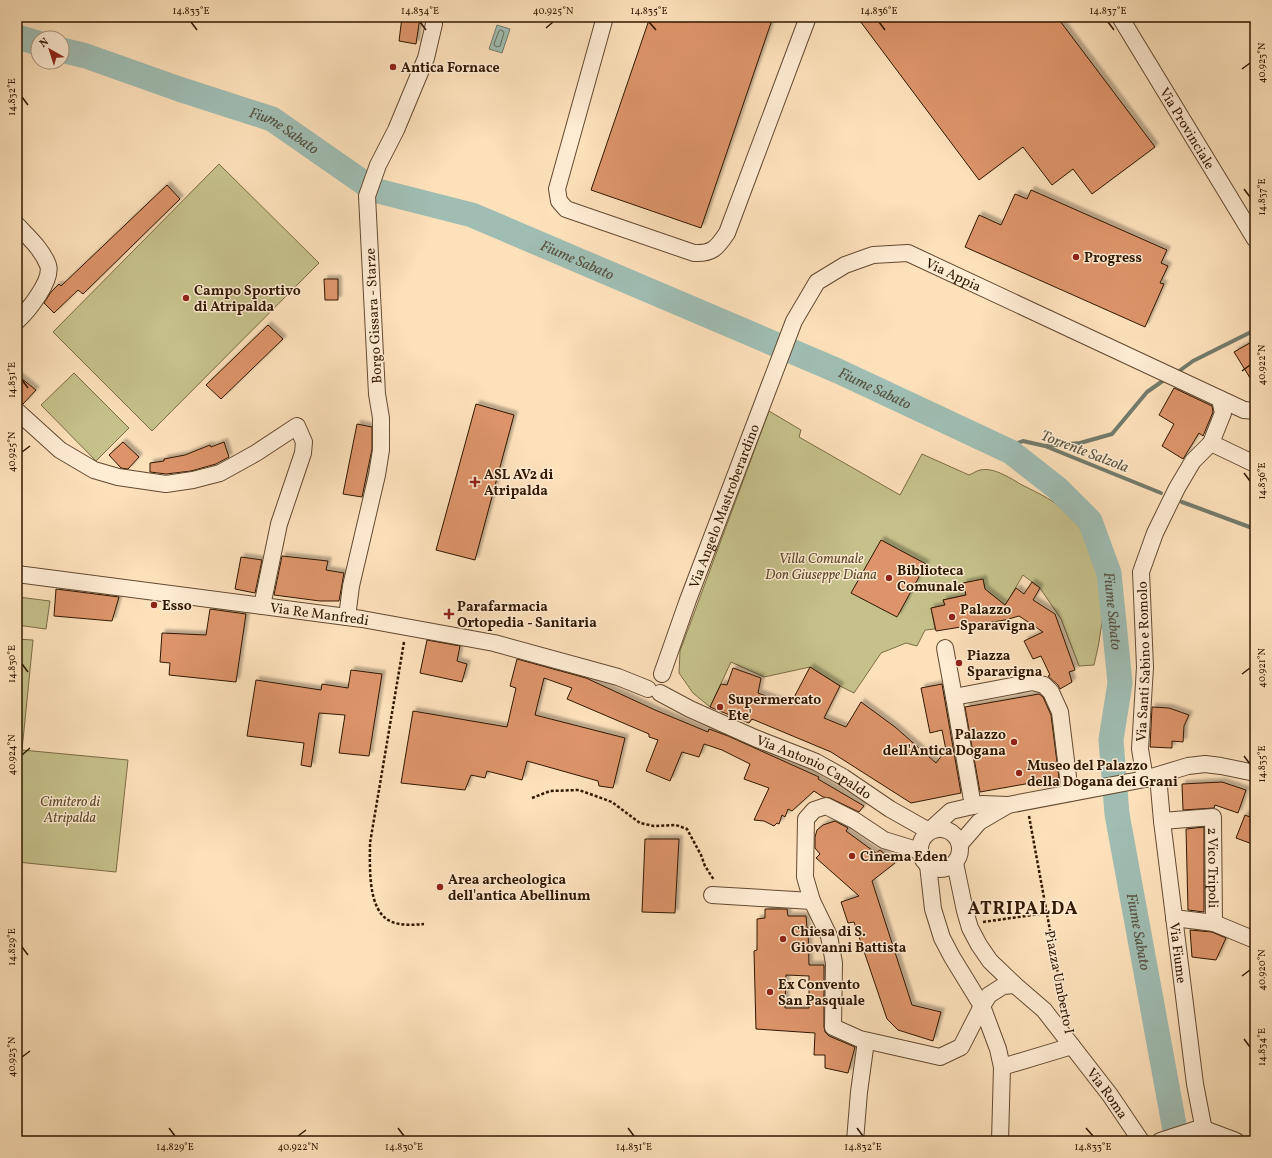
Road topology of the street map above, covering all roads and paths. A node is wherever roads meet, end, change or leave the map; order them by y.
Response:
1 (605, 17) edge
2 (808, 17) edge
3 (1120, 17) edge
4 (434, 24) dead end
5 (17, 225) edge
6 (1255, 238) edge
7 (17, 321) edge
8 (776, 370) joint
9 (1220, 399) junction
10 (17, 411) edge
11 (1255, 411) edge
12 (1211, 443) junction
13 (1255, 464) edge
14 (17, 574) edge
15 (262, 606) junction
16 (347, 617) junction
17 (406, 627) junction
18 (945, 648) dead end
19 (657, 681) junction
20 (954, 697) junction
21 (1255, 773) edge
22 (1148, 779) junction
23 (1075, 792) junction
24 (532, 798) dead end
25 (1026, 801) junction
26 (1008, 805) junction
27 (973, 806) junction
28 (890, 809) junction
29 (951, 811) junction
30 (910, 821) junction
31 (1162, 822) junction
32 (923, 842) junction
33 (960, 844) junction
34 (955, 863) junction
35 (928, 866) junction
36 (718, 895) joint
37 (812, 901) junction
38 (1047, 913) junction
39 (1174, 918) junction
40 (1214, 923) junction
41 (424, 924) dead end
42 (970, 928) junction
43 (1254, 937) edge
44 (1015, 985) junction
45 (982, 1006) junction
46 (1065, 1015) dead end
47 (866, 1041) junction
48 (1072, 1046) junction
49 (1002, 1067) junction
50 (1202, 1133) edge
51 (1163, 1140) edge
52 (855, 1141) edge
53 (1000, 1141) edge
54 (1141, 1141) edge
55 (1236, 1141) edge

1 - 2 street
3 - 6 street, Via Provinciale
4 - 16 street, Borgo Gissara - Starze
5 - 7 street
8 - 9 street, Via Appia
8 - 19 street, Via Angelo Mastroberardino
9 - 11 street
9 - 12 street
10 - 15 street
12 - 13 street
12 - 22 street, Via Santi Sabino e Romolo
14 - 15 street, Via Re Manfredi
15 - 16 street, Via Re Manfredi
16 - 17 street, Via Re Manfredi
17 - 19 street, Via Re Manfredi
17 - 41 path
18 - 20 street
19 - 28 street, Via Antonio Capaldo
20 - 23 street
20 - 27 street
21 - 22 street, Piazza Umberto I
22 - 23 street, Piazza Umberto I
22 - 31 street, Via Fiume
23 - 25 street, Piazza Umberto I
24 - 36 path
25 - 26 street, Piazza Umberto I
25 - 38 path, Piazza Umberto I
26 - 27 street, Piazza Umberto I
26 - 33 street, Piazza Umberto I
27 - 29 street, Piazza Umberto I
28 - 30 street
28 - 32 street
29 - 30 street, Piazza Umberto I
29 - 32 street
30 - 32 street
31 - 39 street, Via Fiume
31 - 40 street, 2 Vico Tripoli
32 - 33 street
32 - 35 street
32 - 37 street
33 - 34 street, Piazza Umberto I
34 - 35 street
34 - 42 street, Piazza Umberto I
35 - 45 street
36 - 37 street
37 - 47 street
38 - 42 path
38 - 46 path, Piazza Umberto I
39 - 40 street
39 - 50 street, Via Fiume
40 - 43 street
42 - 44 street, Piazza Umberto I
44 - 45 street
44 - 48 street, Piazza Umberto I
45 - 47 street
45 - 49 street
47 - 52 street
48 - 49 street, Piazza Umberto I
48 - 54 street, Via Roma
49 - 53 street
50 - 51 street
50 - 55 street

